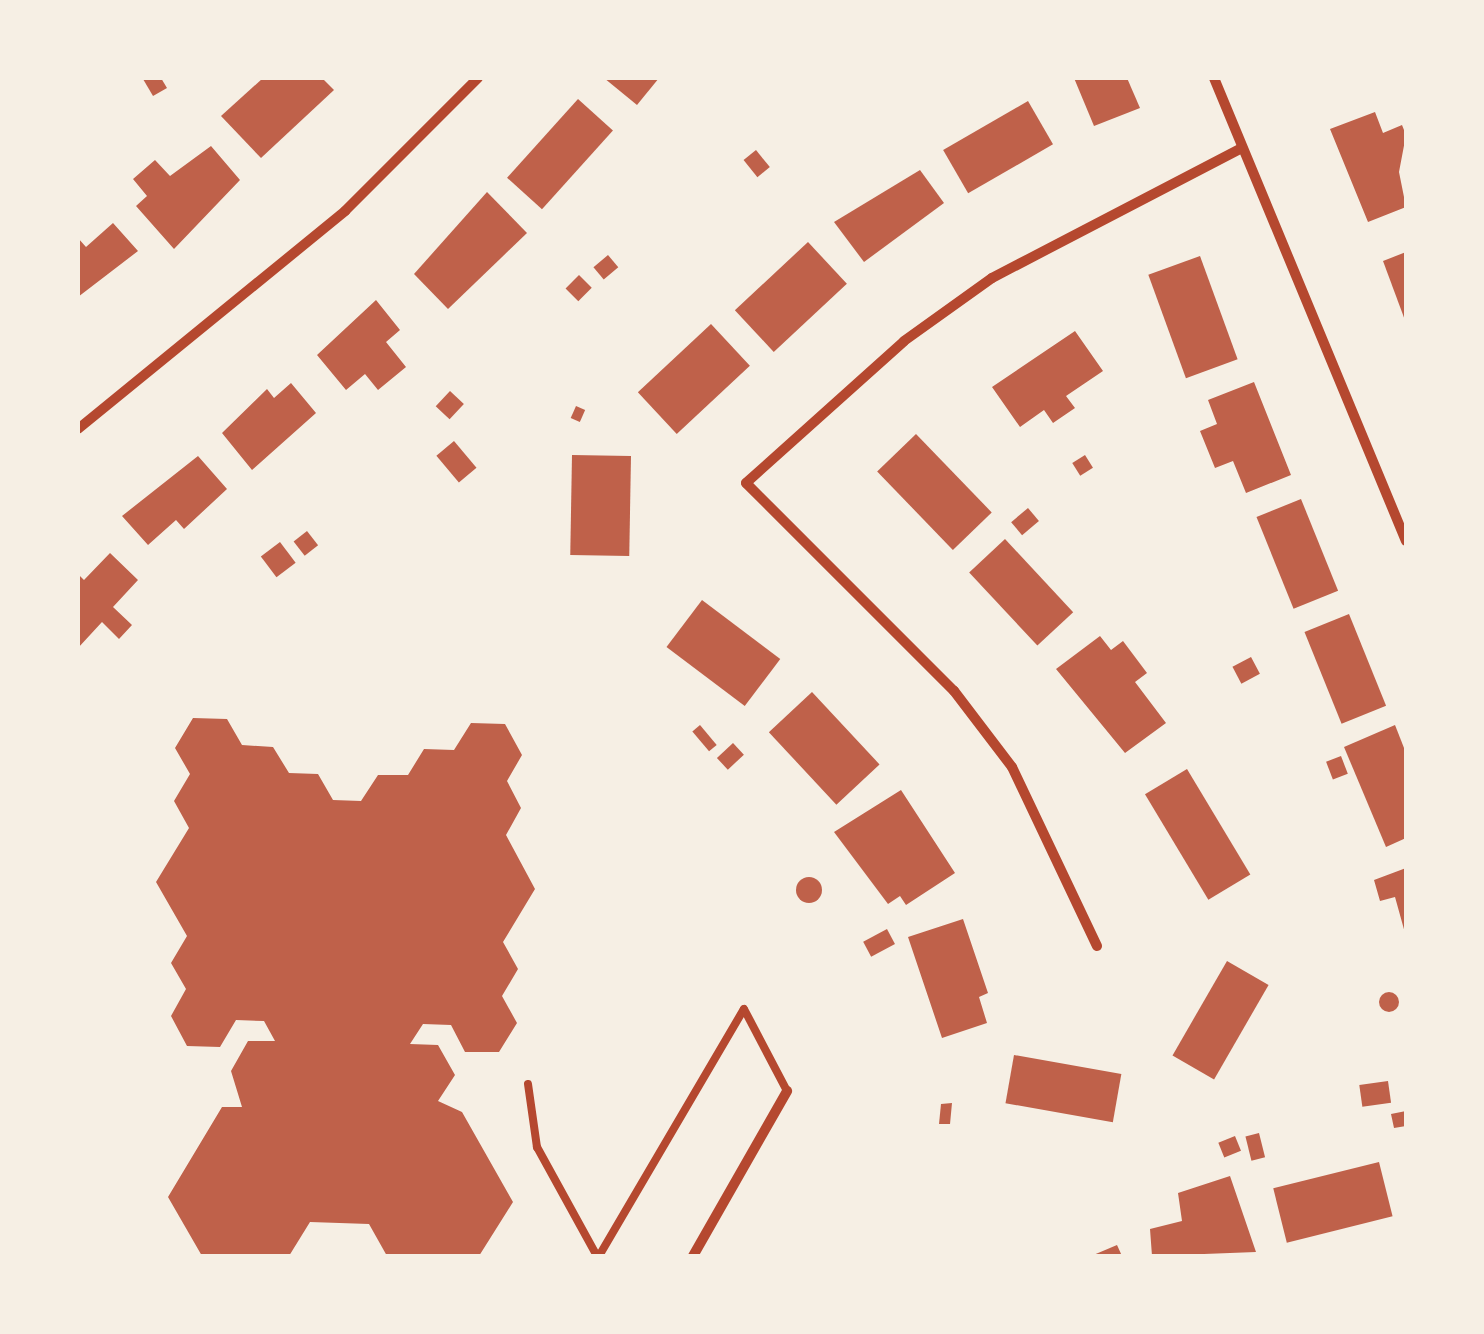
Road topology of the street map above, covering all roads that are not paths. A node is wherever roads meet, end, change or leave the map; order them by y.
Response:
1 (478, 78) edge
2 (1214, 78) edge
3 (1240, 149) junction
4 (78, 429) edge
5 (1406, 542) edge
6 (1097, 946) dead end
7 (528, 1084) dead end
8 (787, 1091) joint
9 (598, 1256) edge
10 (693, 1256) edge

1 - 4 street
2 - 3 street
3 - 5 street
3 - 6 street
7 - 9 lane
8 - 9 lane
8 - 10 street

